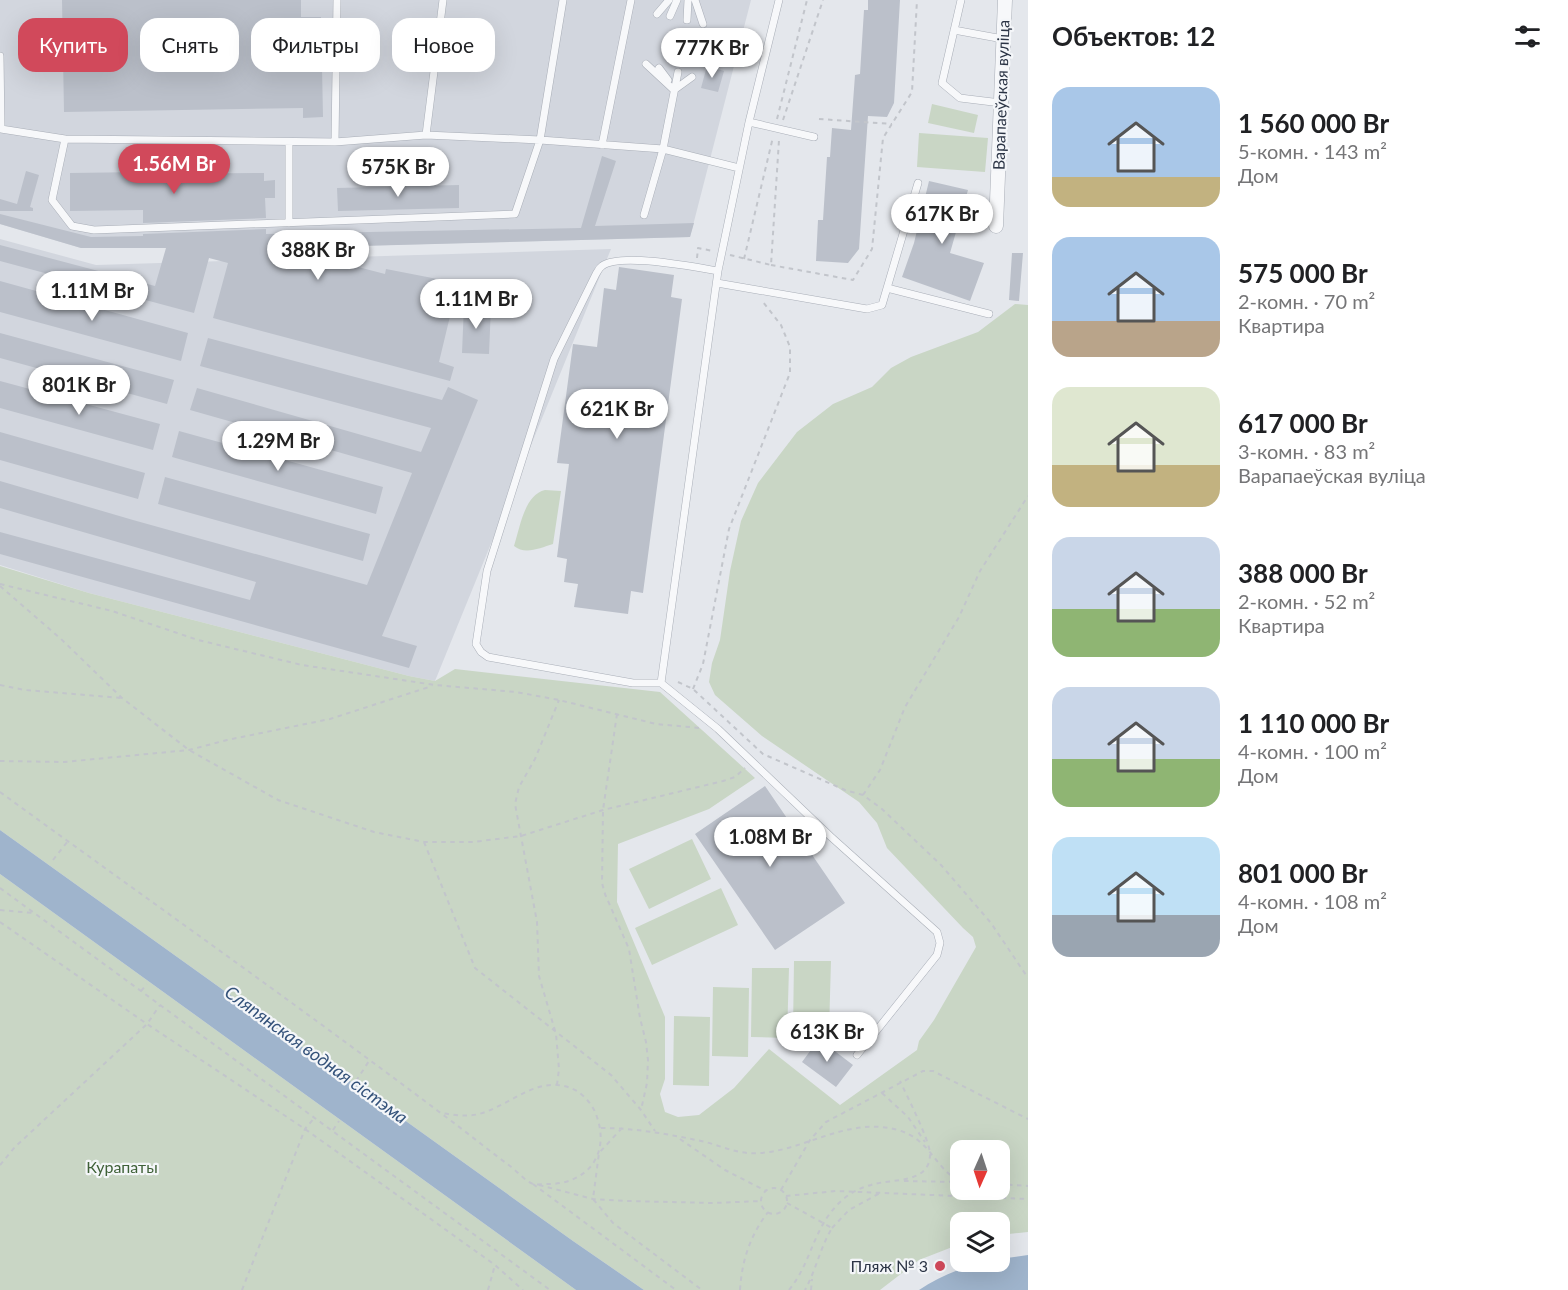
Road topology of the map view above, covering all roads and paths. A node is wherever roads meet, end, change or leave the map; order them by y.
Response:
1 (337, 0) edge
2 (443, 0) edge
3 (564, 0) edge
4 (631, 0) edge
5 (669, 0) edge
6 (677, 0) edge
7 (688, 0) edge
8 (696, 0) edge
9 (779, 0) edge
10 (823, 0) edge
11 (917, 0) edge
12 (961, 0) edge
13 (1005, 0) edge
14 (657, 14) dead end
15 (670, 16) dead end
16 (687, 20) dead end
17 (703, 24) dead end
18 (954, 30) junction
19 (1003, 39) junction
20 (0, 56) edge
21 (646, 64) dead end
22 (659, 68) dead end
23 (678, 72) dead end
24 (692, 77) dead end
25 (674, 90) junction
26 (1001, 103) junction
27 (819, 119) dead end
28 (749, 122) junction
29 (892, 124) junction
30 (780, 129) junction
31 (0, 130) edge
32 (426, 135) junction
33 (814, 137) dead end
34 (65, 139) junction
35 (540, 140) junction
36 (289, 142) junction
37 (335, 142) junction
38 (602, 145) junction
39 (663, 149) junction
40 (739, 168) junction
41 (918, 183) dead end
42 (644, 215) dead end
43 (289, 223) junction
44 (996, 226) dead end
45 (722, 252) junction
46 (771, 265) junction
47 (696, 267) junction
48 (718, 271) junction
49 (717, 284) junction
50 (887, 288) junction
51 (747, 289) junction
52 (989, 314) dead end
53 (1028, 496) edge
54 (0, 585) edge
55 (662, 675) junction
56 (661, 683) junction
57 (0, 685) edge
58 (435, 685) junction
59 (693, 689) junction
60 (122, 698) junction
61 (559, 700) junction
62 (617, 714) junction
63 (718, 729) junction
64 (189, 750) junction
65 (763, 754) junction
66 (752, 760) junction
67 (0, 761) edge
68 (0, 792) edge
69 (863, 795) junction
70 (603, 810) junction
71 (521, 836) junction
72 (68, 841) junction
73 (424, 842) junction
74 (53, 860) dead end
75 (0, 888) edge
76 (0, 910) edge
77 (34, 913) junction
78 (0, 922) edge
79 (1028, 978) edge
80 (147, 984) dead end
81 (141, 991) junction
82 (160, 1005) junction
83 (147, 1024) junction
84 (556, 1034) junction
85 (857, 1055) dead end
86 (369, 1061) junction
87 (356, 1081) dead end
88 (900, 1081) junction
89 (557, 1085) junction
90 (881, 1092) junction
91 (641, 1110) junction
92 (441, 1113) junction
93 (315, 1116) junction
94 (1028, 1119) edge
95 (339, 1121) dead end
96 (601, 1128) junction
97 (622, 1128) junction
98 (305, 1129) junction
99 (333, 1130) junction
100 (656, 1132) junction
101 (678, 1138) junction
102 (810, 1140) junction
103 (599, 1153) junction
104 (930, 1153) junction
105 (0, 1164) edge
106 (950, 1175) edge
107 (898, 1180) junction
108 (950, 1182) edge
109 (533, 1184) junction
110 (1010, 1185) edge
111 (1028, 1186) edge
112 (781, 1190) junction
113 (766, 1191) junction
114 (853, 1192) junction
115 (881, 1193) junction
116 (786, 1196) junction
117 (594, 1199) junction
118 (1028, 1199) edge
119 (761, 1201) junction
120 (787, 1203) junction
121 (768, 1212) junction
122 (822, 1223) junction
123 (832, 1228) junction
124 (495, 1265) junction
125 (812, 1276) junction
126 (242, 1290) edge
127 (488, 1290) edge
128 (523, 1290) edge
129 (550, 1290) edge
130 (676, 1290) edge
131 (702, 1290) edge
132 (740, 1290) edge
133 (789, 1290) edge
134 (805, 1290) edge
135 (811, 1290) edge

1 - 37 lane
2 - 32 lane
3 - 35 lane
4 - 38 lane
5 - 14 lane
6 - 15 lane
7 - 16 lane
8 - 17 lane
9 - 28 lane
10 - 30 path
11 - 29 path
12 - 18 lane
13 - 19 street, Варапаеўская вуліца
18 - 19 lane
18 - 26 lane
19 - 26 street, Варапаеўская вуліца
20 - 31 lane
21 - 25 lane
22 - 25 lane
23 - 25 lane
24 - 25 lane
25 - 39 lane
26 - 44 street, Варапаеўская вуліца
27 - 29 path
28 - 30 lane
28 - 40 lane
29 - 46 path
30 - 33 lane
30 - 46 path
31 - 34 lane
32 - 35 lane
32 - 37 lane
34 - 36 lane
34 - 43 lane
35 - 38 lane
35 - 43 lane
36 - 37 lane
36 - 43 lane
38 - 39 lane
39 - 40 lane
39 - 42 lane
40 - 45 lane
41 - 50 lane
45 - 46 path
45 - 47 path
45 - 48 lane
47 - 48 lane
47 - 56 lane
48 - 49 lane
49 - 51 lane
49 - 55 lane
50 - 51 lane
50 - 52 lane
51 - 59 path
53 - 69 path
54 - 58 path
54 - 60 path
55 - 56 lane
55 - 59 path
56 - 63 lane
57 - 60 path
58 - 61 path
58 - 64 path
59 - 65 path
60 - 64 path
61 - 62 path
61 - 71 path
62 - 63 path
62 - 70 path
63 - 66 lane
64 - 67 path
64 - 73 path
65 - 66 path
65 - 69 path
66 - 70 path
66 - 85 lane
68 - 72 path
69 - 79 path
70 - 71 path
70 - 91 path
71 - 73 path
71 - 84 path
72 - 74 path
72 - 86 path
73 - 84 path
75 - 77 path
76 - 77 path
77 - 82 path
78 - 83 path
80 - 81 path
81 - 82 path
81 - 93 path
82 - 83 path
83 - 98 path
83 - 105 path
84 - 89 path
84 - 91 path
86 - 87 path
86 - 92 path
88 - 90 path
88 - 94 path
88 - 104 path
89 - 92 path
89 - 96 path
90 - 102 path
90 - 104 path
91 - 100 path
92 - 109 path
93 - 98 path
93 - 99 path
95 - 99 path
96 - 97 path
96 - 103 path
97 - 100 path
97 - 103 path
98 - 124 path
98 - 126 path
99 - 129 path
100 - 101 path
101 - 102 path
101 - 113 path
102 - 104 path
102 - 112 path
103 - 109 path
103 - 117 path
104 - 106 path
104 - 107 path
107 - 108 path
107 - 114 path
109 - 117 path
109 - 130 path
110 - 111 path
112 - 113 path
112 - 116 path
113 - 119 path
114 - 115 path
114 - 116 path
114 - 122 path
115 - 118 path
115 - 123 path
116 - 120 path
117 - 119 path
117 - 131 path
119 - 121 path
120 - 121 path
120 - 122 path
121 - 132 path
122 - 123 path
122 - 133 path
123 - 125 path
124 - 127 path
124 - 128 path
125 - 134 path
125 - 135 path

